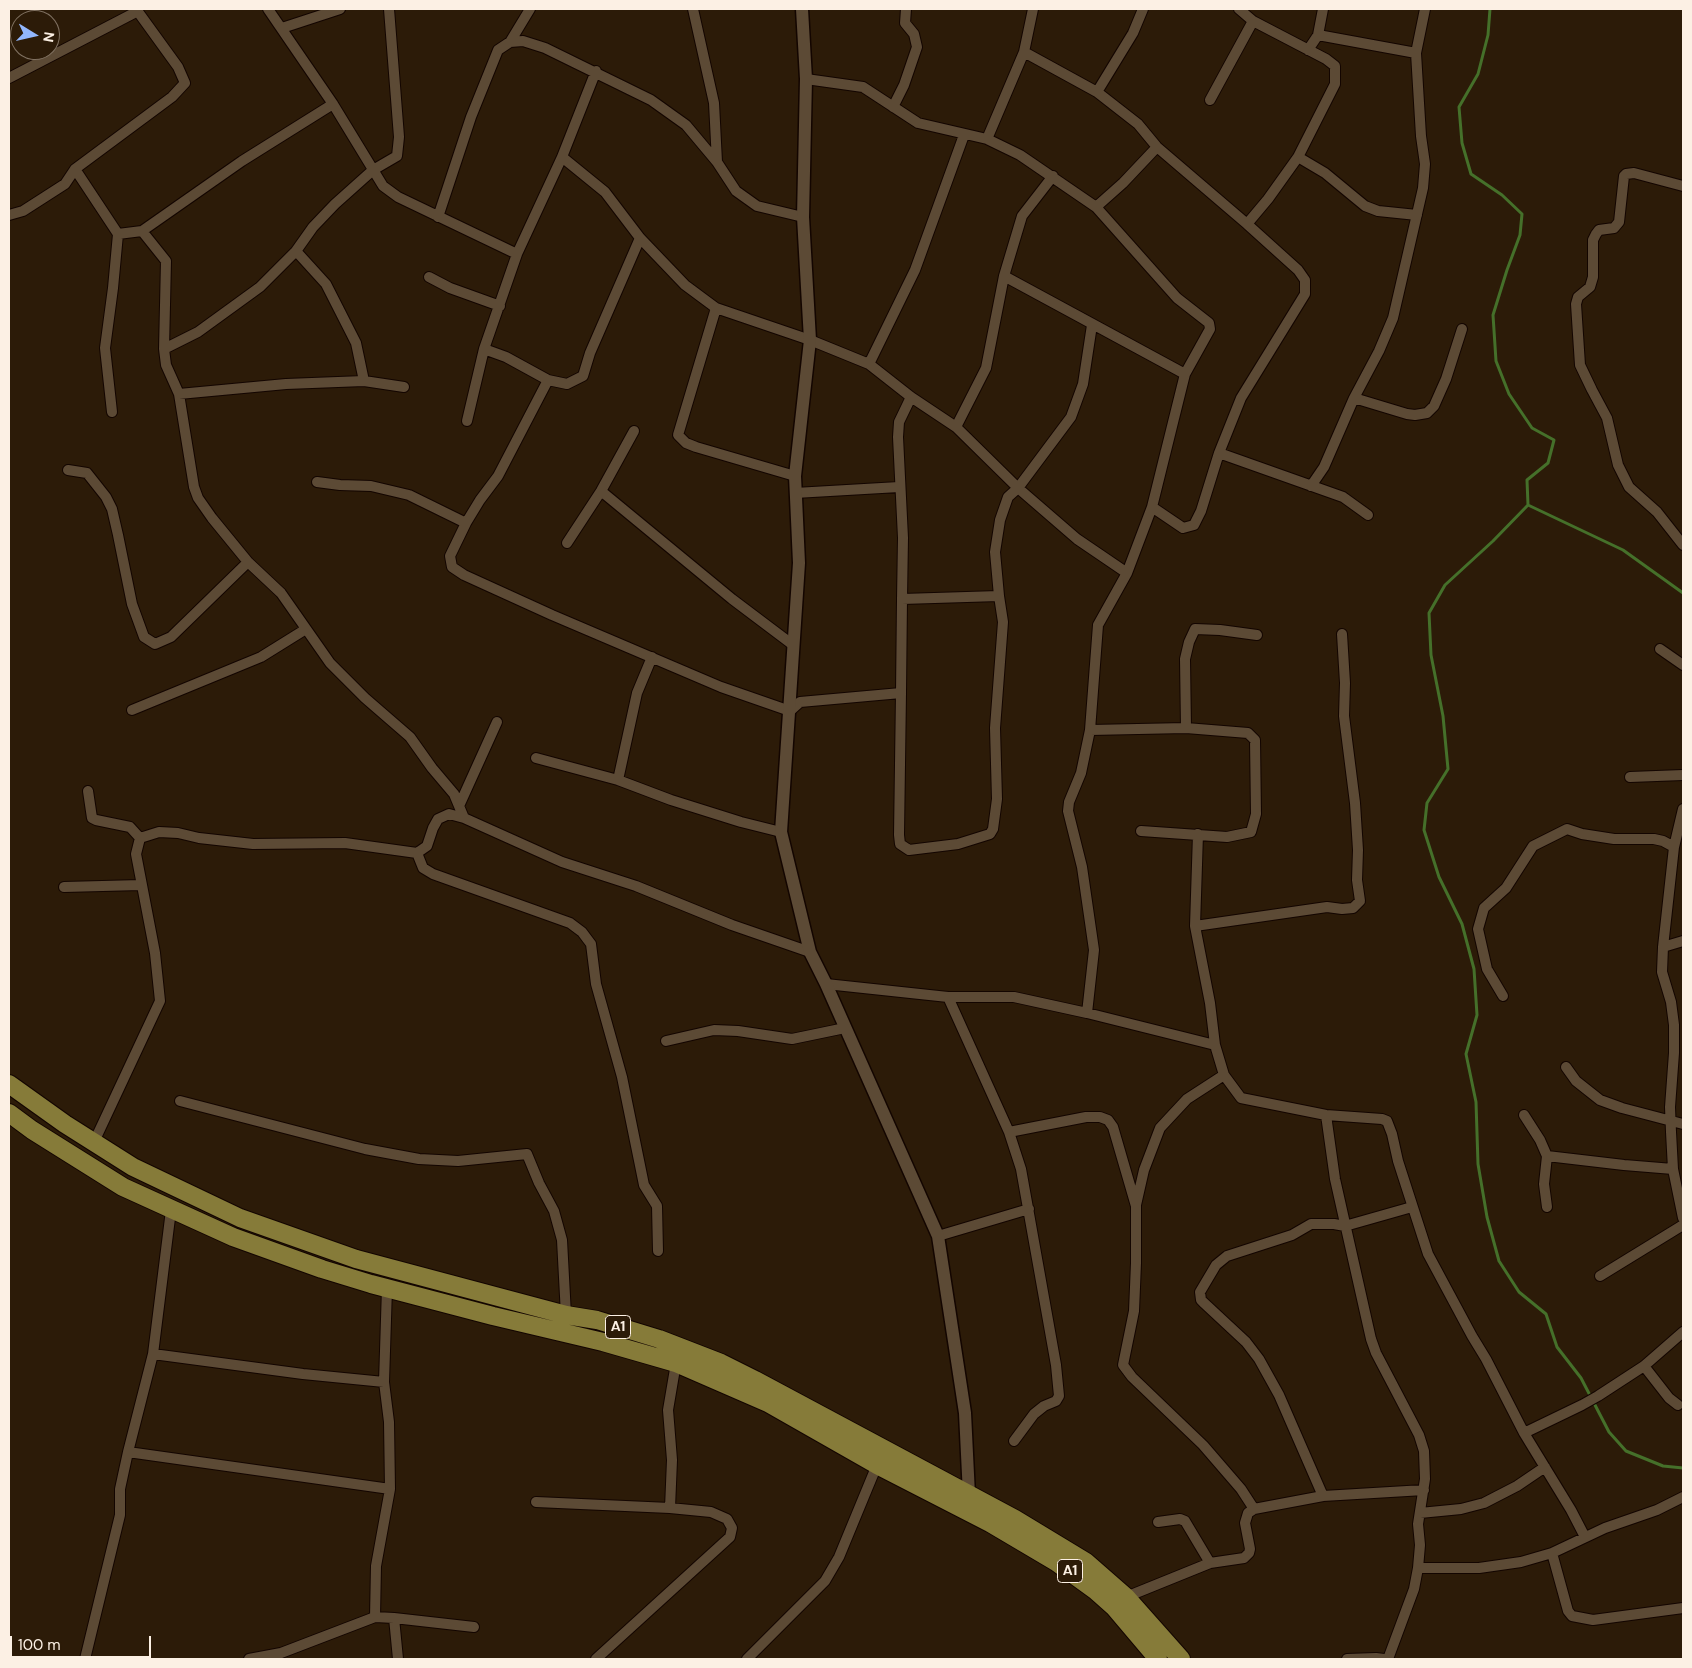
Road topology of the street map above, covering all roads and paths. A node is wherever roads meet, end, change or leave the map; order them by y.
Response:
1 (268, 9) edge
2 (340, 9) edge
3 (389, 9) edge
4 (530, 9) edge
5 (693, 9) edge
6 (802, 9) edge
7 (906, 9) edge
8 (1034, 9) edge
9 (1143, 9) edge
10 (1239, 9) edge
11 (1323, 9) edge
12 (1425, 9) edge
13 (137, 10) edge
14 (1253, 21) junction
15 (282, 28) junction
16 (1318, 35) junction
17 (510, 42) junction
18 (1308, 50) junction
19 (1024, 52) junction
20 (1416, 54) junction
21 (596, 71) junction
22 (9, 78) edge
23 (806, 79) junction
24 (1097, 92) junction
25 (1210, 100) dead end
26 (333, 104) junction
27 (893, 107) junction
28 (964, 135) junction
29 (987, 139) junction
30 (1157, 146) junction
31 (562, 157) junction
32 (1298, 157) junction
33 (717, 162) junction
34 (75, 168) junction
35 (373, 170) junction
36 (1053, 176) junction
37 (1683, 186) edge
38 (1096, 207) junction
39 (9, 215) edge
40 (1417, 215) junction
41 (438, 217) junction
42 (803, 217) junction
43 (1247, 224) junction
44 (142, 231) junction
45 (118, 234) junction
46 (640, 238) junction
47 (296, 251) junction
48 (517, 254) junction
49 (1004, 276) junction
50 (428, 277) dead end
51 (500, 306) junction
52 (716, 308) junction
53 (1092, 325) junction
54 (1462, 329) dead end
55 (810, 340) junction
56 (164, 349) junction
57 (484, 349) junction
58 (869, 364) junction
59 (1185, 374) junction
60 (548, 380) junction
61 (364, 381) junction
62 (404, 387) dead end
63 (179, 394) junction
64 (911, 397) junction
65 (1354, 398) junction
66 (112, 412) dead end
67 (467, 420) dead end
68 (956, 427) junction
69 (634, 431) dead end
70 (1219, 453) junction
71 (68, 470) dead end
72 (795, 476) junction
73 (317, 482) dead end
74 (1310, 486) junction
75 (899, 487) junction
76 (1018, 488) junction
77 (601, 491) junction
78 (795, 493) junction
79 (1152, 507) junction
80 (1368, 515) dead end
81 (466, 523) junction
82 (567, 543) dead end
83 (1683, 545) edge
84 (248, 562) junction
85 (1127, 573) junction
86 (999, 596) junction
87 (902, 599) junction
88 (306, 629) junction
89 (1342, 634) dead end
90 (1257, 635) dead end
91 (794, 645) junction
92 (1660, 649) dead end
93 (652, 657) junction
94 (1683, 665) edge
95 (901, 693) junction
96 (132, 710) dead end
97 (790, 711) junction
98 (497, 722) dead end
99 (1186, 728) junction
100 (1090, 730) junction
101 (536, 758) dead end
102 (1683, 775) edge
103 (1630, 776) dead end
104 (618, 780) junction
105 (88, 791) dead end
106 (459, 806) junction
107 (1683, 809) edge
108 (464, 818) junction
109 (1141, 831) dead end
110 (781, 832) junction
111 (1198, 834) junction
112 (140, 838) junction
113 (1674, 847) junction
114 (417, 853) junction
115 (141, 885) junction
116 (64, 886) dead end
117 (1195, 926) junction
118 (1683, 941) edge
119 (1663, 948) junction
120 (810, 952) junction
121 (826, 984) junction
122 (1503, 996) dead end
123 (948, 997) junction
124 (1087, 1013) junction
125 (1679, 1025) edge
126 (845, 1028) junction
127 (666, 1041) dead end
128 (1215, 1045) junction
129 (1566, 1067) dead end
130 (1224, 1075) junction
131 (9, 1084) edge
132 (180, 1101) dead end
133 (9, 1113) edge
134 (1326, 1114) junction
135 (1524, 1115) dead end
136 (1671, 1121) junction
137 (1683, 1124) edge
138 (1009, 1132) junction
139 (94, 1142) junction
140 (1547, 1156) junction
141 (1673, 1169) junction
142 (1136, 1206) junction
143 (1412, 1207) junction
144 (1547, 1207) dead end
145 (1029, 1209) junction
146 (171, 1210) junction
147 (1683, 1218) edge
148 (1683, 1225) edge
149 (1345, 1226) junction
150 (938, 1236) junction
151 (658, 1250) dead end
152 (1600, 1276) dead end
153 (387, 1288) junction
154 (566, 1315) junction
155 (1683, 1332) edge
156 (153, 1354) junction
157 (676, 1363) junction
158 (1644, 1366) junction
159 (384, 1382) junction
160 (1678, 1405) dead end
161 (1524, 1433) junction
162 (1014, 1441) dead end
163 (128, 1452) junction
164 (877, 1465) junction
165 (1545, 1467) junction
166 (390, 1489) junction
167 (1424, 1490) junction
168 (969, 1495) junction
169 (1323, 1496) junction
170 (1683, 1497) edge
171 (536, 1502) dead end
172 (670, 1508) junction
173 (1254, 1509) junction
174 (1420, 1513) junction
175 (1158, 1522) dead end
176 (1586, 1537) junction
177 (1552, 1553) junction
178 (1210, 1563) junction
179 (1418, 1568) junction
180 (1126, 1597) junction
181 (1683, 1608) edge
182 (375, 1617) junction
183 (394, 1618) junction
184 (474, 1627) dead end
185 (282, 1656) edge
186 (754, 1657) edge
187 (85, 1659) edge
188 (249, 1659) edge
189 (398, 1659) edge
190 (596, 1659) edge
191 (1158, 1659) edge
192 (1181, 1659) edge
193 (1347, 1659) edge
194 (1384, 1659) edge
195 (1388, 1659) edge

1 - 15 street
2 - 15 street
3 - 35 street
4 - 17 street
5 - 33 street
6 - 23 street
7 - 27 street
8 - 19 street
9 - 24 street
10 - 14 street
11 - 16 street
12 - 20 street
13 - 22 street
13 - 34 street
14 - 18 street
14 - 25 street
15 - 26 street
16 - 18 street
16 - 20 street
17 - 21 street
17 - 41 street
18 - 32 street
19 - 24 street
19 - 29 street
20 - 40 street
21 - 31 street
21 - 33 street
23 - 27 street
23 - 42 street
24 - 30 street
26 - 35 street
26 - 44 street
27 - 28 street
28 - 29 street
28 - 58 street
29 - 36 street
30 - 38 street
30 - 43 street
31 - 46 street
31 - 48 street
32 - 40 street
32 - 43 street
33 - 42 street
34 - 39 street
34 - 45 street
35 - 41 street
35 - 47 street
36 - 38 street
36 - 49 street
37 - 83 street
38 - 59 street
40 - 65 street
41 - 48 street
42 - 55 street
43 - 70 street
44 - 45 street
44 - 56 street
45 - 66 street
46 - 52 street
46 - 60 street
47 - 56 street
47 - 61 street
48 - 51 street
49 - 53 street
49 - 68 street
50 - 51 street
51 - 57 street
52 - 55 street
52 - 72 street
53 - 59 street
53 - 76 street
54 - 65 street
55 - 58 street
55 - 72 street
56 - 63 street
57 - 60 street
57 - 67 street
58 - 64 street
59 - 79 street
60 - 81 street
61 - 62 street
61 - 63 street
63 - 84 street
64 - 68 street
64 - 75 street
65 - 74 street
68 - 76 street
69 - 77 street
70 - 74 street
70 - 79 street
71 - 84 street
72 - 78 street
73 - 81 street
74 - 80 street
75 - 78 street
75 - 87 street
76 - 85 street
76 - 86 street
77 - 82 street
77 - 91 street
78 - 91 street
79 - 85 street
81 - 93 street
84 - 88 street
85 - 100 street
86 - 87 street
86 - 95 street
87 - 95 street
88 - 96 street
88 - 106 street
89 - 117 street
90 - 99 street
91 - 97 street
92 - 94 street
93 - 97 street
93 - 104 street
95 - 97 street
97 - 110 street
98 - 106 street
99 - 100 street
99 - 111 street
100 - 124 street
101 - 104 street
102 - 103 street
104 - 110 street
105 - 112 street
106 - 108 street
107 - 113 street
108 - 114 street
108 - 120 street
109 - 111 street
110 - 120 street
111 - 117 street
112 - 114 street
112 - 115 street
113 - 119 street
113 - 122 street
114 - 151 street
115 - 116 street
115 - 139 street
117 - 128 street
118 - 119 street
119 - 125 street
120 - 121 street
121 - 123 street
121 - 126 street
123 - 124 street
123 - 138 street
124 - 128 street
125 - 136 street
126 - 127 street
126 - 150 street
128 - 130 street
129 - 136 street
130 - 134 street
130 - 142 street
131 - 139 highway, A1
132 - 154 street
133 - 146 highway, A1
134 - 143 street
134 - 149 street
135 - 140 street
136 - 137 street
136 - 141 street
138 - 142 street
138 - 145 street
139 - 154 highway, A1
140 - 141 street
140 - 144 street
141 - 147 street
142 - 173 street
143 - 149 street
143 - 161 street
145 - 150 street
145 - 162 street
146 - 153 highway, A1
146 - 156 street
148 - 152 street
149 - 167 street
149 - 169 street
150 - 168 street
153 - 157 highway, A1
153 - 159 street
154 - 168 highway, A1
155 - 158 street
156 - 159 street
156 - 163 street
157 - 164 highway, A1
157 - 172 street
158 - 160 street
158 - 161 street
159 - 166 street
161 - 165 street
163 - 166 street
163 - 187 street
164 - 186 street
164 - 191 highway, A1
165 - 174 street
165 - 176 street
166 - 182 street
167 - 169 street
167 - 174 street
168 - 180 highway, A1
169 - 173 street
170 - 176 street
171 - 172 street
172 - 190 street
173 - 178 street
174 - 179 street
175 - 178 street
176 - 177 street
177 - 179 street
177 - 181 street
178 - 180 street
179 - 195 street
180 - 192 highway, A1
182 - 183 street
182 - 185 street
183 - 184 street
183 - 189 street
185 - 188 street
193 - 194 street

